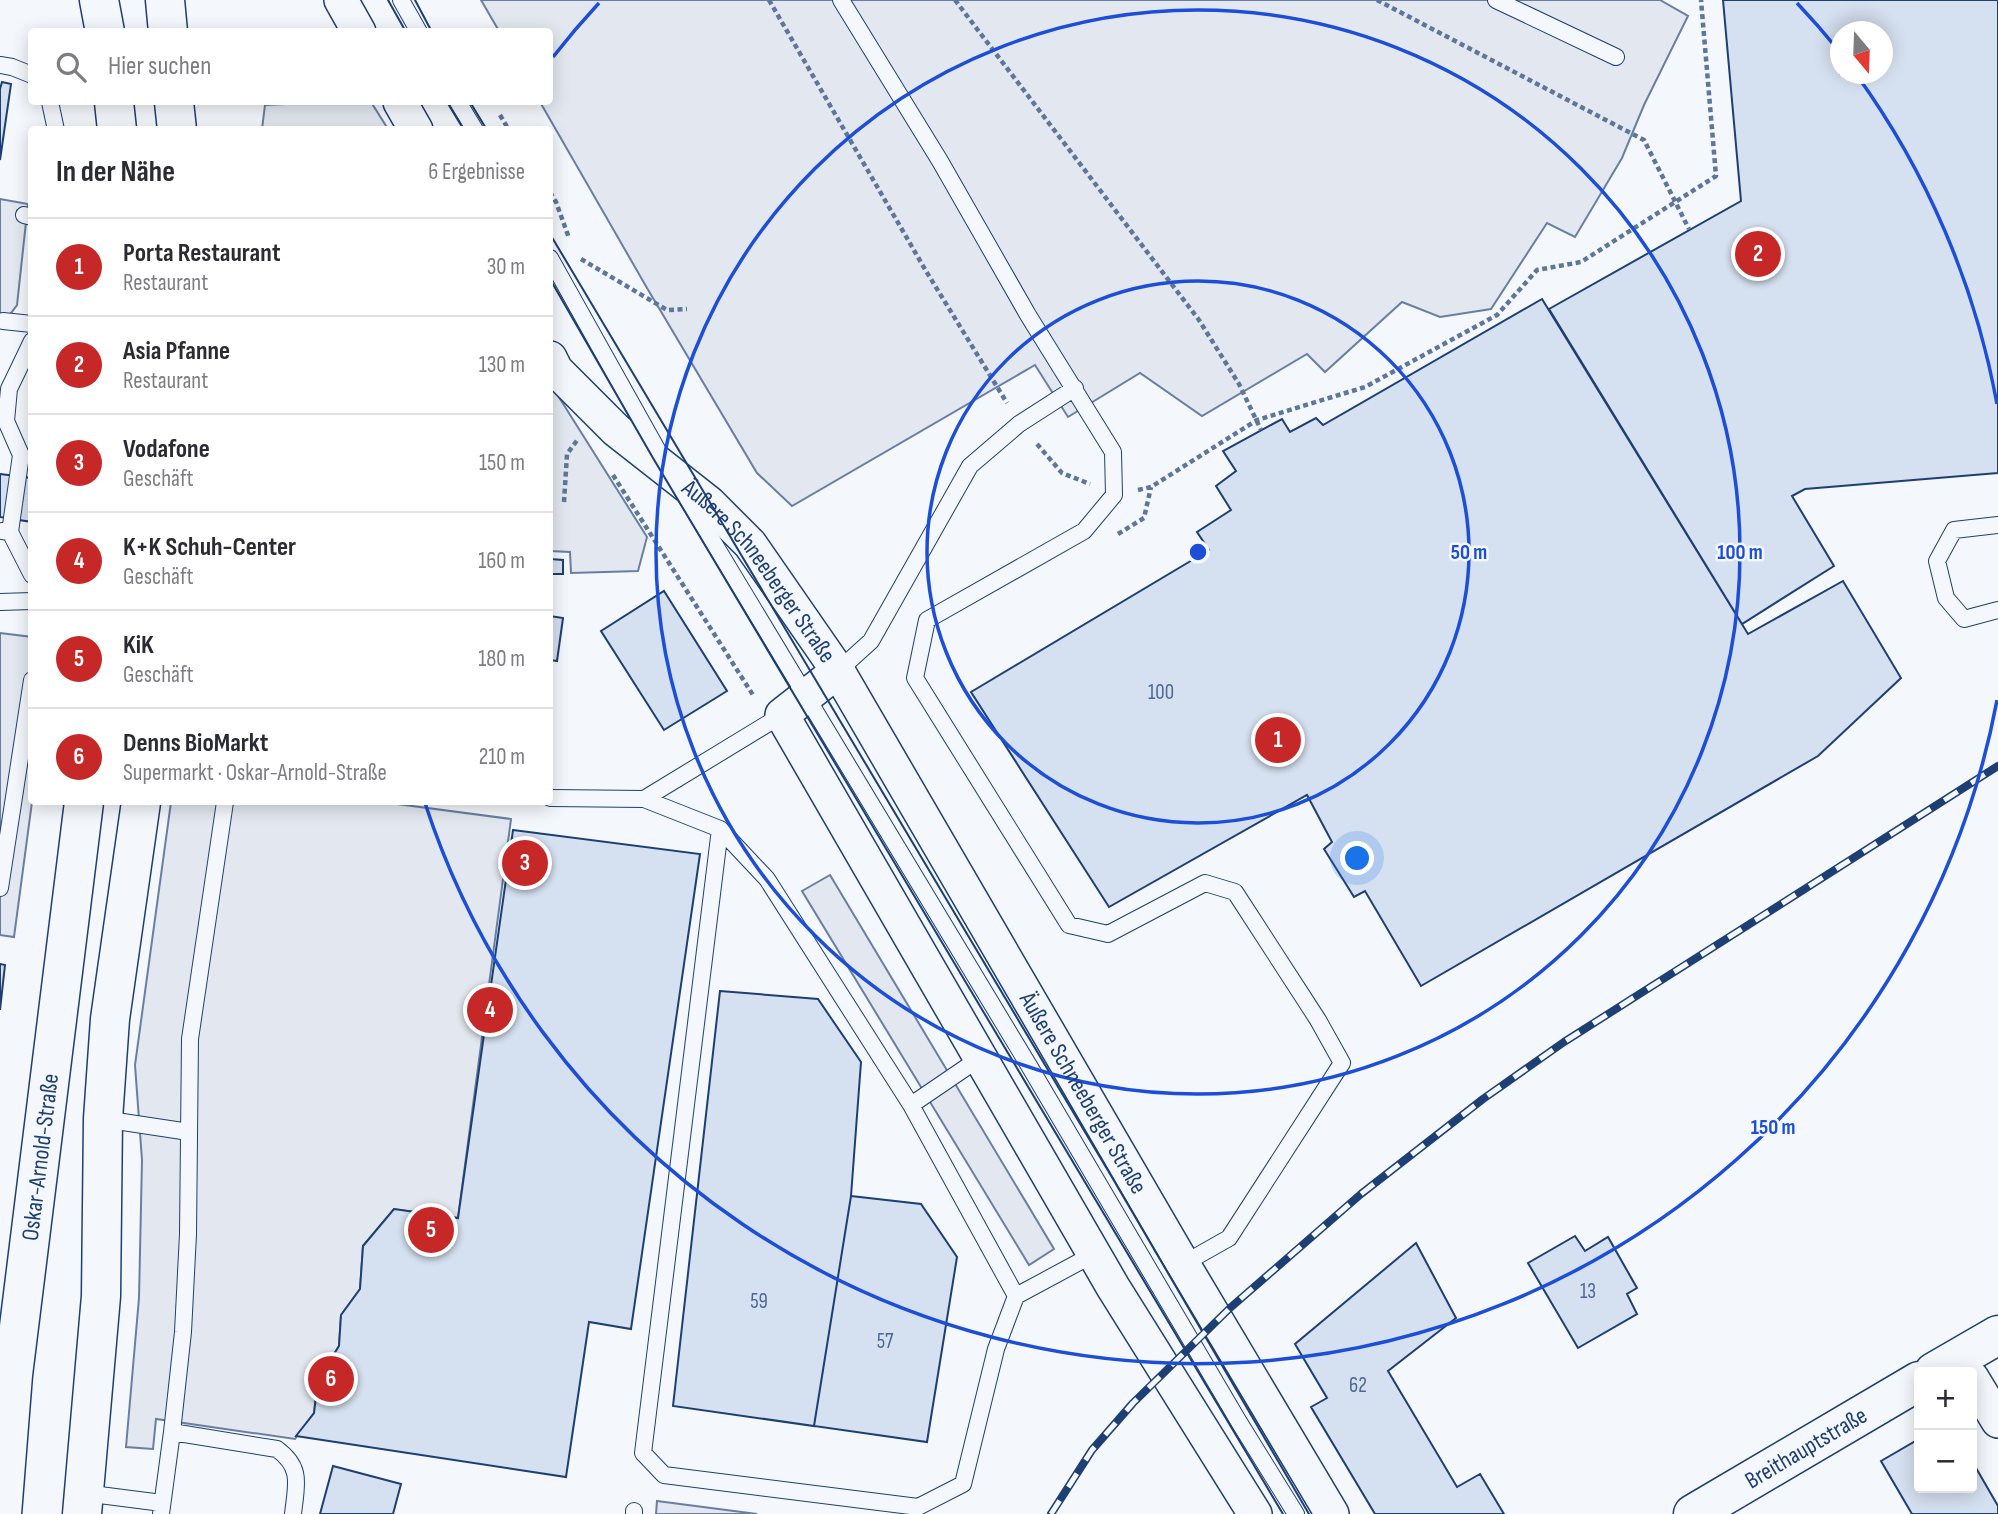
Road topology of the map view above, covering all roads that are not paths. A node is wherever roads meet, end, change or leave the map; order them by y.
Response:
1 (99, 0) edge
2 (165, 0) edge
3 (341, 0) edge
4 (401, 0) edge
5 (841, 0) edge
6 (1496, 0) edge
7 (104, 28) edge
8 (168, 28) edge
9 (357, 28) edge
10 (417, 28) edge
11 (1616, 57) dead end
12 (0, 65) edge
13 (28, 73) edge
14 (51, 105) edge
15 (114, 105) edge
16 (174, 105) edge
17 (402, 105) edge
18 (460, 105) edge
19 (55, 126) edge
20 (117, 126) edge
21 (177, 126) edge
22 (414, 126) edge
23 (473, 126) edge
24 (553, 263) edge
25 (4, 321) dead end
26 (28, 324) edge
27 (28, 348) edge
28 (553, 364) edge
29 (4, 388) edge
30 (1075, 388) junction
31 (3, 426) edge
32 (674, 477) junction
33 (1998, 525) edge
34 (5, 531) edge
35 (28, 568) edge
36 (28, 601) edge
37 (0, 602) edge
38 (1998, 610) edge
39 (838, 671) junction
40 (28, 706) edge
41 (786, 711) junction
42 (553, 798) edge
43 (644, 799) junction
44 (84, 805) edge
45 (141, 805) edge
46 (225, 805) edge
47 (720, 828) junction
48 (0, 888) edge
49 (980, 1058) junction
50 (911, 1105) junction
51 (103, 1119) junction
52 (189, 1132) junction
53 (1094, 1254) junction
54 (1183, 1264) junction
55 (1016, 1296) junction
56 (1998, 1335) edge
57 (1961, 1367) edge
58 (1914, 1384) edge
59 (1977, 1394) edge
60 (1998, 1421) edge
61 (172, 1432) junction
62 (2, 1476) edge
63 (83, 1504) edge
64 (162, 1508) edge
65 (2, 1514) edge
66 (293, 1514) edge
67 (1255, 1514) edge
68 (1296, 1514) edge
69 (1332, 1514) edge
70 (1693, 1514) edge

1 - 7 main road
2 - 8 main road
3 - 9 street
4 - 10 lane
5 - 30 lane
6 - 11 lane
12 - 13 lane
14 - 19 lane
15 - 20 main road
16 - 21 main road
17 - 22 street
18 - 23 lane
24 - 32 lane, Äußere Schneeberger Straße
25 - 26 lane
27 - 29 lane
28 - 32 street, Äußere Schneeberger Straße
29 - 31 lane
30 - 39 lane
30 - 54 lane
31 - 34 lane
32 - 39 street, Äußere Schneeberger Straße
32 - 41 lane, Äußere Schneeberger Straße
33 - 38 lane
34 - 35 lane
36 - 37 lane
39 - 41 street, Äußere Schneeberger Straße
39 - 54 street, Äußere Schneeberger Straße
40 - 48 lane
41 - 43 lane
41 - 49 street, Äußere Schneeberger Straße
41 - 68 lane, Äußere Schneeberger Straße
42 - 43 lane
43 - 47 lane
44 - 62 main road, Oskar-Arnold-Straße
45 - 51 main road
46 - 52 lane
47 - 50 lane
47 - 55 lane
49 - 50 lane
49 - 53 street, Äußere Schneeberger Straße
50 - 55 lane
51 - 52 lane
51 - 63 main road
52 - 61 lane
53 - 55 lane
53 - 67 street, Äußere Schneeberger Straße
54 - 69 street, Äußere Schneeberger Straße
56 - 57 main road
58 - 70 main road, Breithauptstraße
59 - 60 street
61 - 64 lane
61 - 66 lane
62 - 65 main road, Oskar-Arnold-Straße
63 - 64 lane

